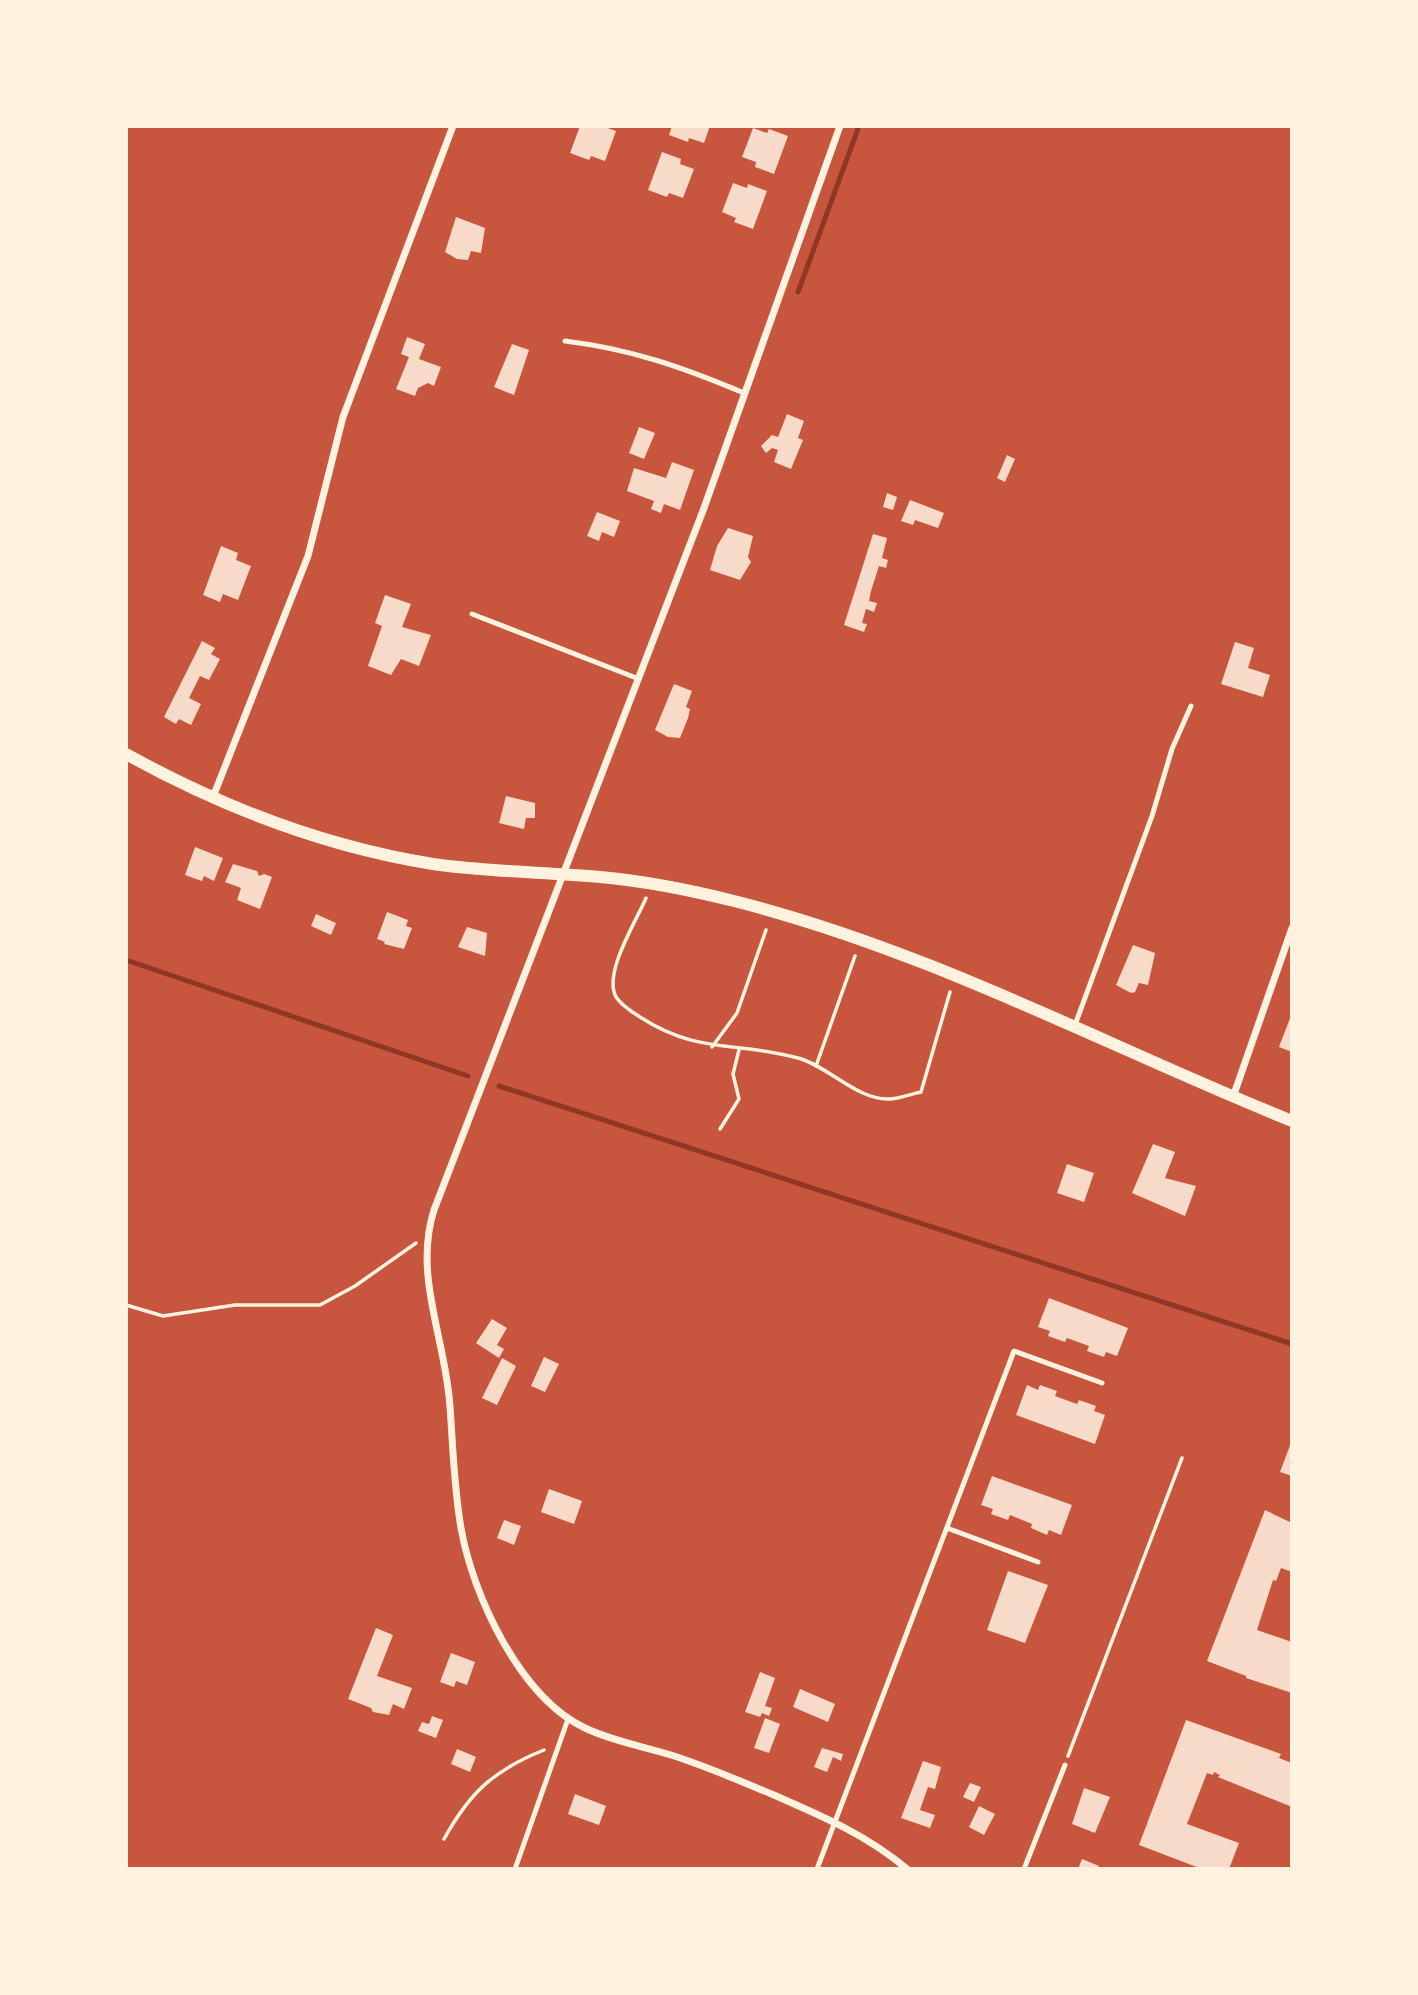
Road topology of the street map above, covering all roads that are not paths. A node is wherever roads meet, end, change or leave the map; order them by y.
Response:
1 (453, 126) edge
2 (840, 126) edge
3 (565, 341) dead end
4 (744, 393) junction
5 (472, 614) dead end
6 (639, 679) junction
7 (1191, 706) dead end
8 (126, 754) edge
9 (213, 797) junction
10 (564, 875) junction
11 (1292, 928) edge
12 (1074, 1026) junction
13 (1233, 1097) junction
14 (1292, 1121) edge
15 (1102, 1383) dead end
16 (947, 1528) junction
17 (1038, 1562) dead end
18 (568, 1719) junction
19 (1065, 1765) road end
20 (836, 1822) junction
21 (515, 1869) edge
22 (817, 1869) edge
23 (907, 1869) edge
24 (1024, 1869) edge

1 - 9 street
2 - 4 street
3 - 4 lane
4 - 6 street
5 - 6 lane
6 - 10 street
7 - 12 lane
8 - 9 street
9 - 10 street
10 - 12 street
10 - 18 street
11 - 13 street
12 - 13 street
13 - 14 street
15 - 16 lane
16 - 17 lane
16 - 20 lane
18 - 20 street
18 - 21 lane
19 - 24 lane
20 - 22 lane
20 - 23 street

